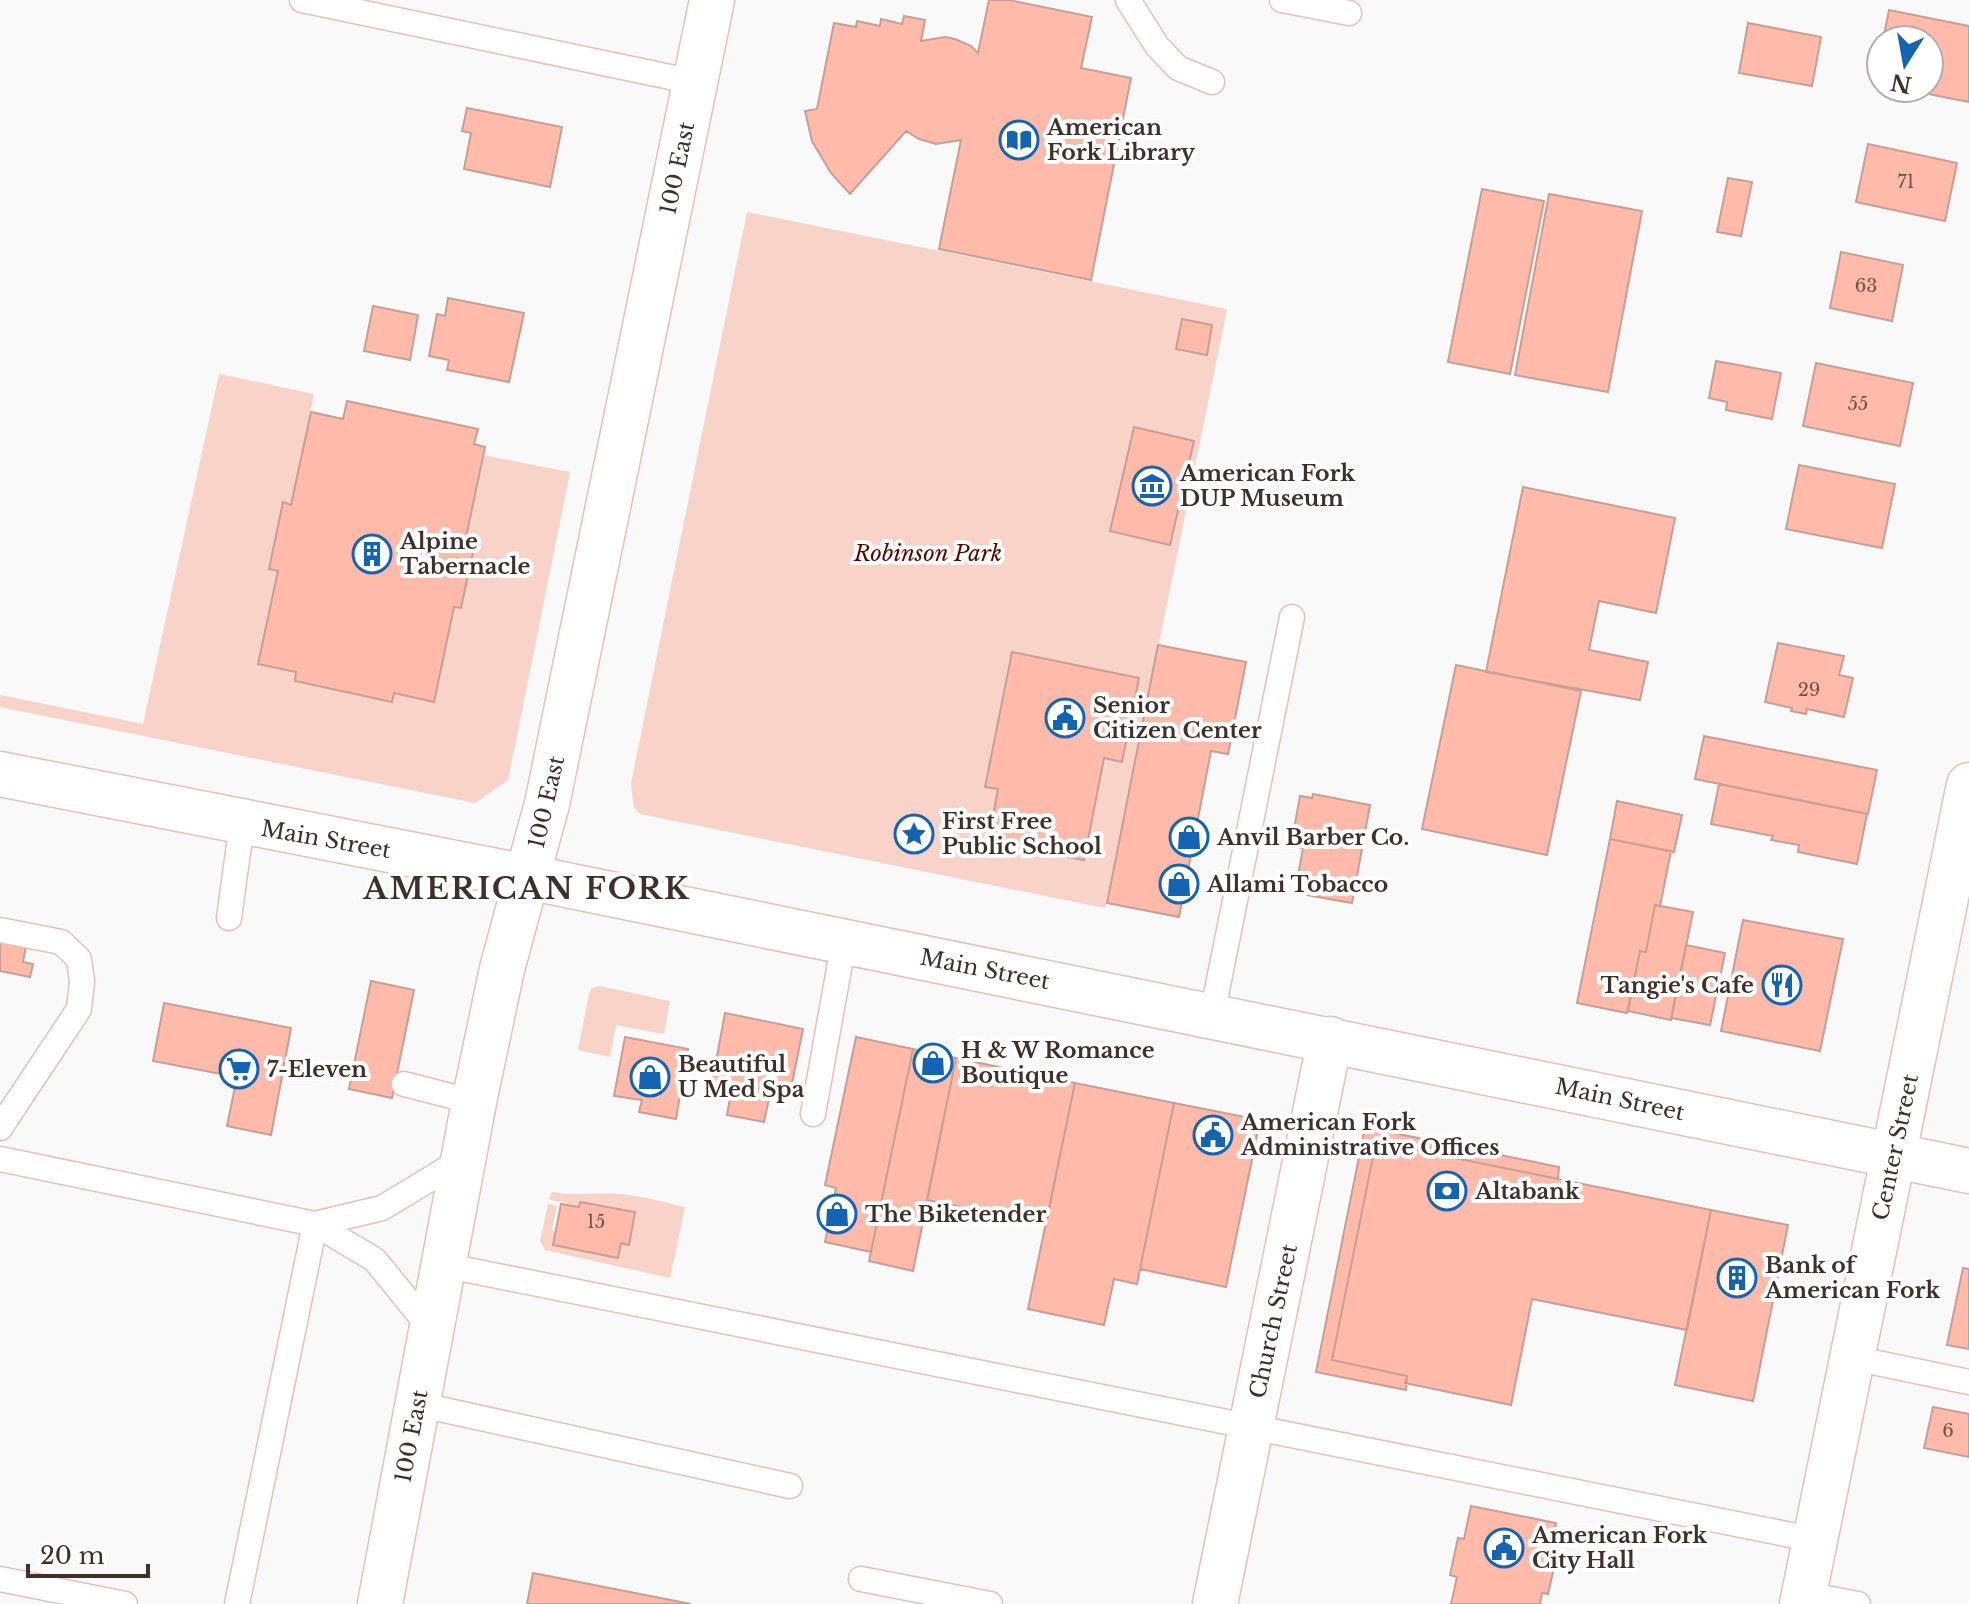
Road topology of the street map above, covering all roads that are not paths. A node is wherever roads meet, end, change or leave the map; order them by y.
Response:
1 (302, 0) edge
2 (712, 0) edge
3 (1128, 0) edge
4 (1282, 0) edge
5 (1349, 13) dead end
6 (694, 82) junction
7 (1212, 82) dead end
8 (1292, 617) dead end
9 (0, 774) edge
10 (1969, 785) edge
11 (242, 823) junction
12 (527, 877) junction
13 (229, 918) dead end
14 (0, 930) edge
15 (844, 941) junction
16 (1212, 1015) junction
17 (1330, 1039) junction
18 (404, 1084) dead end
19 (474, 1102) junction
20 (813, 1114) dead end
21 (0, 1128) edge
22 (1894, 1156) junction
23 (0, 1159) edge
24 (463, 1159) junction
25 (1969, 1171) edge
26 (315, 1224) junction
27 (443, 1265) junction
28 (431, 1329) junction
29 (1853, 1358) junction
30 (1969, 1382) edge
31 (417, 1404) junction
32 (1252, 1425) junction
33 (790, 1486) dead end
34 (1816, 1540) junction
35 (0, 1579) edge
36 (861, 1579) dead end
37 (1804, 1599) edge
38 (125, 1604) edge
39 (237, 1604) edge
40 (380, 1604) edge
41 (990, 1604) edge
42 (1215, 1604) edge
43 (1858, 1604) edge

1 - 6 lane
2 - 6 main road, 100 East
3 - 7 lane
4 - 5 lane
6 - 12 main road, 100 East
8 - 16 lane
9 - 11 main road, Main Street
10 - 22 main road, Center Street
11 - 12 main road, Main Street
11 - 13 lane
12 - 15 main road, Main Street
12 - 19 main road, 100 East
14 - 21 lane
15 - 16 main road, Main Street
15 - 20 lane
16 - 17 main road, Main Street
17 - 22 main road, Main Street
17 - 32 main road, Church Street
18 - 19 lane
19 - 24 main road, 100 East
22 - 25 main road, Main Street
22 - 29 main road, Center Street
23 - 26 lane
24 - 26 lane
24 - 27 main road, 100 East
26 - 28 lane
26 - 39 lane
27 - 28 main road, 100 East
27 - 32 lane
28 - 31 main road, 100 East
29 - 30 lane
29 - 34 main road, Center Street
31 - 33 lane
31 - 40 main road, 100 East
32 - 34 lane
32 - 42 main road, Church Street
34 - 37 main road, Center Street
35 - 38 lane
36 - 41 lane
37 - 43 lane

